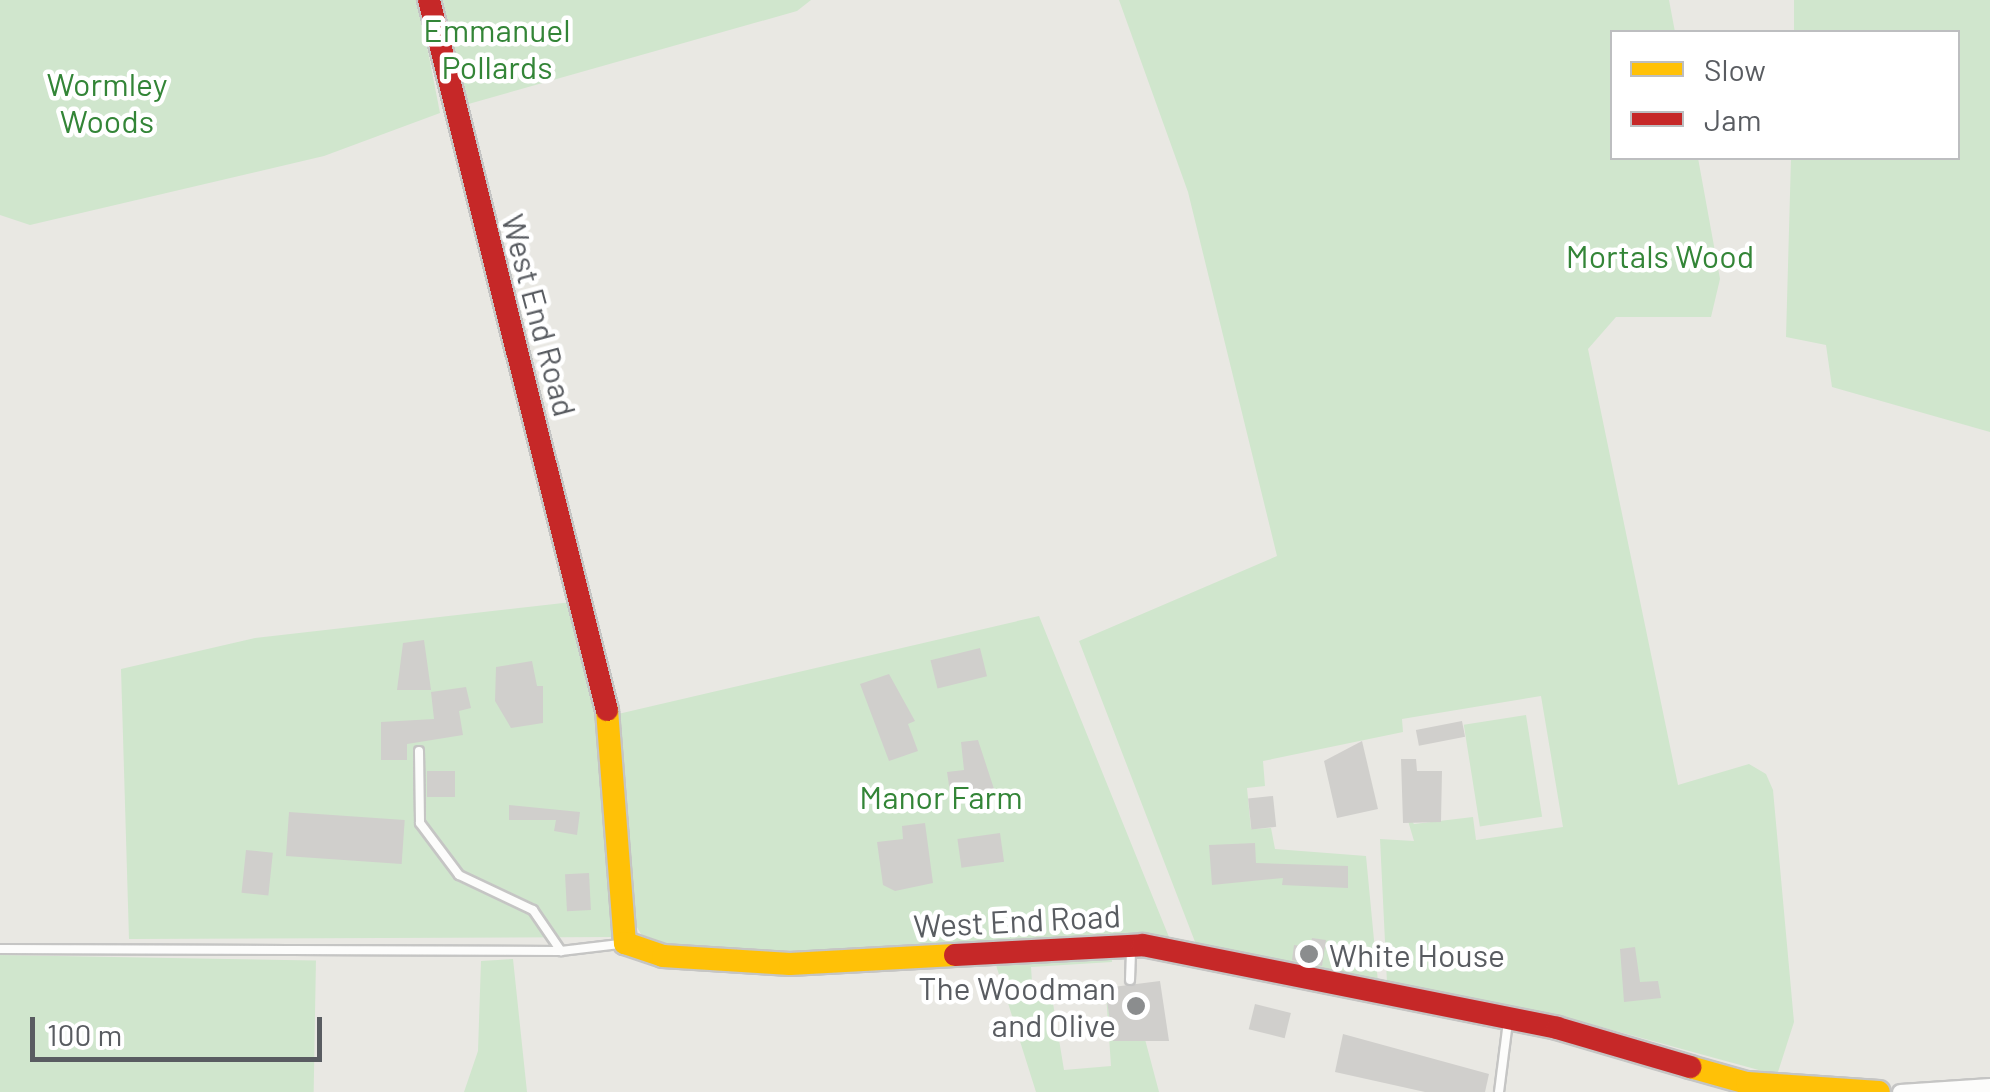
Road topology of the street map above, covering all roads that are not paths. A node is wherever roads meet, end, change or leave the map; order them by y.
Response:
1 (429, 0) edge
2 (419, 750) dead end
3 (625, 943) junction
4 (1131, 944) junction
5 (0, 948) edge
6 (561, 950) junction
7 (1130, 980) dead end
8 (1509, 1018) junction
9 (1990, 1086) edge
10 (1499, 1092) edge
11 (1875, 1092) edge
12 (1900, 1092) edge

1 - 3 street, West End Road
2 - 6 lane
3 - 4 street, West End Road
3 - 6 lane, West End Road
4 - 7 lane
4 - 8 street, West End Road
5 - 6 lane, West End Road
8 - 10 lane
8 - 11 street, West End Road
9 - 12 street

